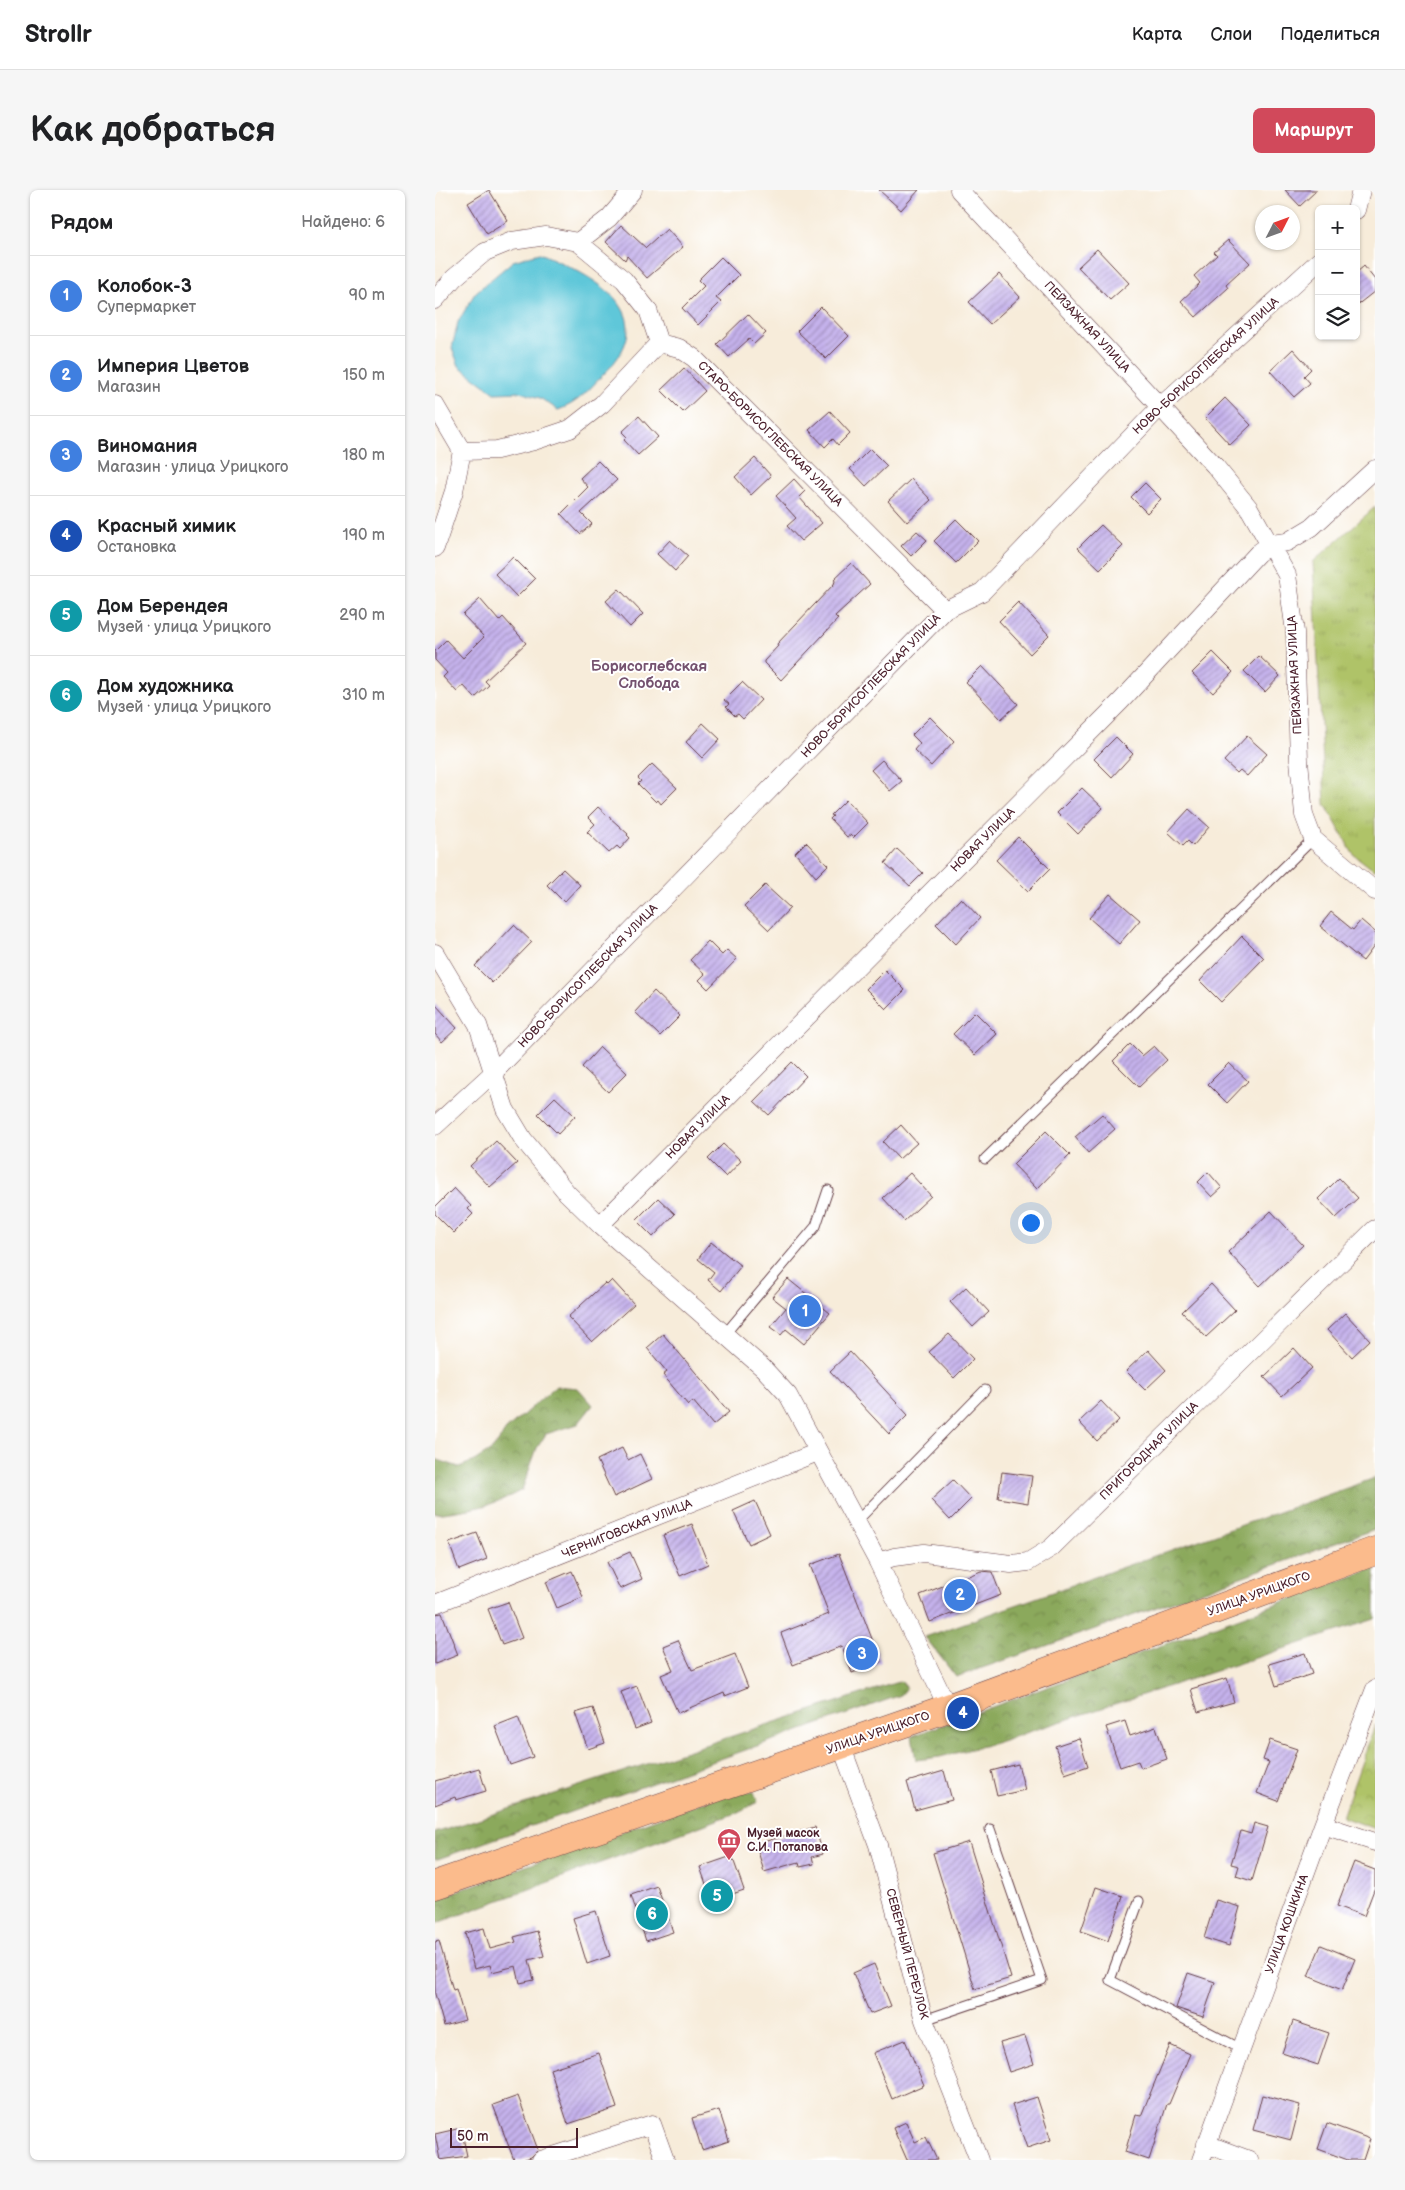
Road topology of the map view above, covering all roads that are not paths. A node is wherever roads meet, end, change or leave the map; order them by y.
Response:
1 (633, 190) edge
2 (959, 190) edge
3 (1361, 190) edge
4 (1357, 205) edge
5 (578, 242) junction
6 (1315, 265) edge
7 (435, 300) edge
8 (659, 343) junction
9 (435, 404) edge
10 (1161, 406) junction
11 (462, 452) junction
12 (1375, 469) edge
13 (1271, 544) junction
14 (435, 548) edge
15 (945, 610) junction
16 (1313, 839) junction
17 (1375, 892) edge
18 (435, 953) edge
19 (494, 1072) junction
20 (435, 1126) edge
21 (985, 1159) dead end
22 (828, 1190) dead end
23 (600, 1225) junction
24 (1375, 1229) edge
25 (725, 1334) junction
26 (985, 1390) dead end
27 (818, 1452) junction
28 (857, 1521) junction
29 (1375, 1551) edge
30 (878, 1562) junction
31 (435, 1604) edge
32 (1375, 1689) edge
33 (948, 1708) junction
34 (841, 1745) junction
35 (1323, 1825) junction
36 (990, 1829) dead end
37 (1375, 1842) edge
38 (435, 1885) edge
39 (1139, 1900) dead end
40 (924, 2020) junction
41 (1241, 2049) junction
42 (1204, 2152) edge
43 (541, 2160) edge
44 (665, 2160) edge
45 (979, 2160) edge
46 (1249, 2160) edge

1 - 5 street
2 - 10 street, ПЕЙЗАЖНАЯ УЛИЦА
3 - 4 street
5 - 7 street
5 - 8 street
6 - 10 street, НОВО-БОРИСОГЛЕБСКАЯ УЛИЦА
8 - 11 street
8 - 15 street, СТАРО-БОРИСОГЛЕБСКАЯ УЛИЦА
9 - 11 street
10 - 13 street, ПЕЙЗАЖНАЯ УЛИЦА
10 - 15 street, НОВО-БОРИСОГЛЕБСКАЯ УЛИЦА
11 - 14 street
12 - 13 street, НОВАЯ УЛИЦА
13 - 16 street, ПЕЙЗАЖНАЯ УЛИЦА
13 - 23 street, НОВАЯ УЛИЦА
15 - 19 street, НОВО-БОРИСОГЛЕБСКАЯ УЛИЦА
16 - 17 street, ПЕЙЗАЖНАЯ УЛИЦА
16 - 21 lane
18 - 19 street
19 - 20 street, НОВО-БОРИСОГЛЕБСКАЯ УЛИЦА
19 - 23 street
22 - 25 lane
23 - 25 street
24 - 30 street, ПРИГОРОДНАЯ УЛИЦА
25 - 27 street
26 - 28 lane
27 - 28 street
27 - 31 street, ЧЕРНИГОВСКАЯ УЛИЦА
28 - 30 street
29 - 33 main road, УЛИЦА УРИЦКОГО
30 - 33 street
32 - 35 street, УЛИЦА КОШКИНА
33 - 34 main road, УЛИЦА УРИЦКОГО
34 - 38 main road, УЛИЦА УРИЦКОГО
34 - 40 street, СЕВЕРНЫЙ ПЕРЕУЛОК
35 - 37 street
35 - 41 street, УЛИЦА КОШКИНА
36 - 40 lane
39 - 41 lane
40 - 45 street, СЕВЕРНЫЙ ПЕРЕУЛОК
41 - 42 street, УЛИЦА КОШКИНА
42 - 46 street
43 - 44 street

